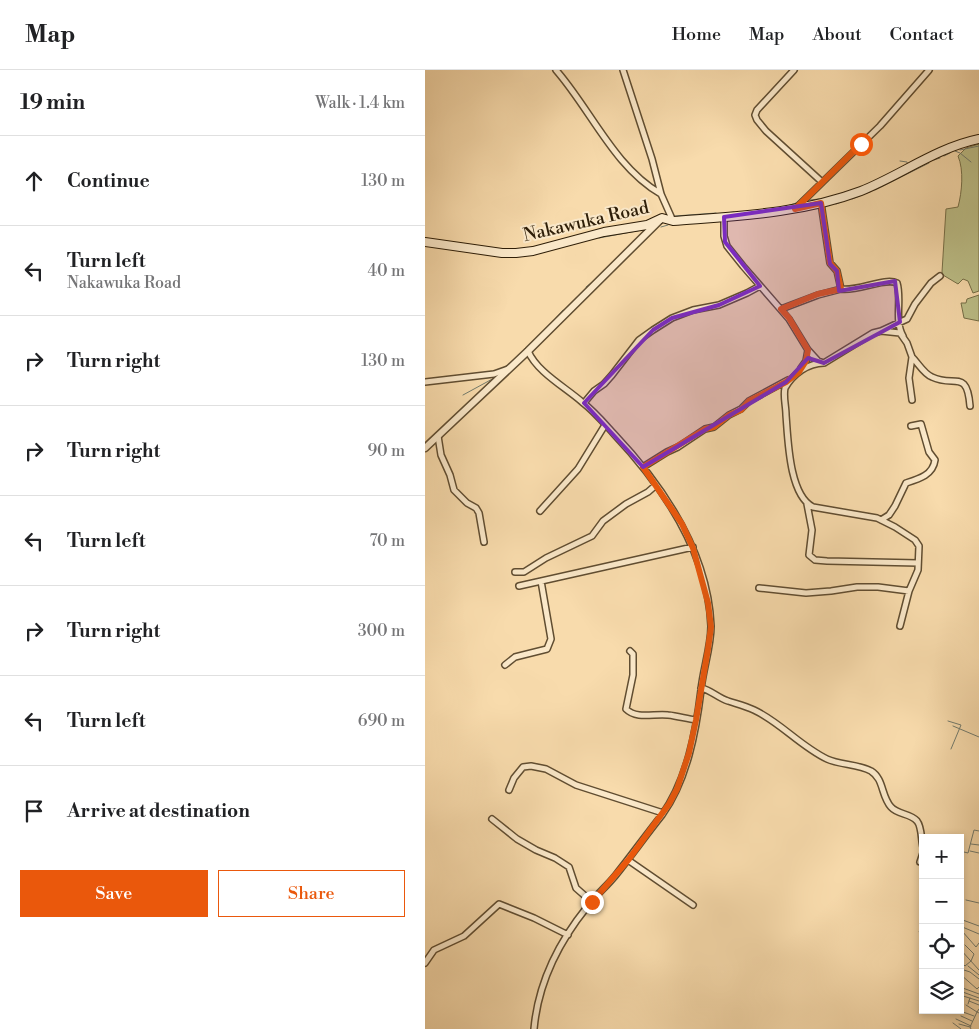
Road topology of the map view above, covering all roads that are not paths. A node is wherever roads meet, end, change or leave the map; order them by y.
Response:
1 (556, 70) edge
2 (623, 70) edge
3 (794, 70) edge
4 (929, 70) edge
5 (979, 139) edge
6 (822, 182) junction
7 (661, 194) junction
8 (821, 203) junction
9 (795, 209) junction
10 (724, 217) junction
11 (662, 218) junction
12 (673, 221) junction
13 (425, 242) edge
14 (940, 276) dead end
15 (760, 286) junction
16 (841, 289) junction
17 (781, 309) junction
18 (899, 322) junction
19 (881, 331) junction
20 (903, 336) junction
21 (537, 342) junction
22 (808, 350) junction
23 (528, 351) junction
24 (912, 357) junction
25 (532, 360) junction
26 (824, 362) junction
27 (509, 368) junction
28 (799, 372) junction
29 (425, 382) edge
30 (912, 400) dead end
31 (584, 403) junction
32 (970, 406) dead end
33 (605, 425) junction
34 (911, 426) dead end
35 (438, 436) junction
36 (425, 448) edge
37 (643, 467) junction
38 (656, 486) junction
39 (807, 504) junction
40 (540, 511) dead end
41 (889, 515) junction
42 (881, 520) junction
43 (892, 525) junction
44 (484, 542) dead end
45 (693, 548) junction
46 (918, 563) junction
47 (515, 572) dead end
48 (541, 581) junction
49 (519, 586) dead end
50 (759, 588) dead end
51 (909, 591) junction
52 (900, 626) dead end
53 (630, 651) dead end
54 (505, 666) dead end
55 (701, 688) junction
56 (696, 720) junction
57 (509, 790) dead end
58 (663, 813) junction
59 (492, 819) dead end
60 (920, 834) edge
61 (628, 860) junction
62 (592, 902) junction
63 (693, 905) dead end
64 (568, 936) junction
65 (425, 963) edge
66 (534, 1029) edge

1 - 7 street
2 - 7 street
3 - 6 street
4 - 6 street
5 - 8 main road, Nakawuka Road
6 - 9 street
7 - 12 street
8 - 9 main road, Nakawuka Road
8 - 16 street
9 - 10 main road, Nakawuka Road
10 - 12 main road, Nakawuka Road
10 - 15 street
11 - 12 main road, Nakawuka Road
11 - 13 main road, Nakawuka Road
11 - 21 street
14 - 18 street
15 - 17 street
15 - 31 street
16 - 17 street
16 - 18 street
17 - 22 street
18 - 19 street
18 - 20 street
19 - 20 street
19 - 26 street
20 - 24 street
21 - 23 street
21 - 25 street
22 - 26 street
22 - 28 street
23 - 25 street
23 - 27 street
24 - 30 street
24 - 32 street
25 - 31 street
26 - 28 street
27 - 29 street
27 - 35 street
28 - 37 street
28 - 39 street
31 - 33 street
33 - 37 street
33 - 40 street
34 - 41 street
35 - 36 street
35 - 44 street
37 - 38 street
38 - 45 street
38 - 47 street
39 - 42 street
39 - 46 street
41 - 42 street
41 - 43 street
42 - 43 street
43 - 46 street
45 - 48 street
45 - 55 street
46 - 51 street
48 - 49 street
48 - 54 street
50 - 51 street
51 - 52 street
53 - 56 street
55 - 56 street
55 - 60 street
56 - 58 street
57 - 58 street
58 - 61 street
59 - 62 street
61 - 62 street
61 - 63 street
62 - 64 street
64 - 65 street
64 - 66 street

